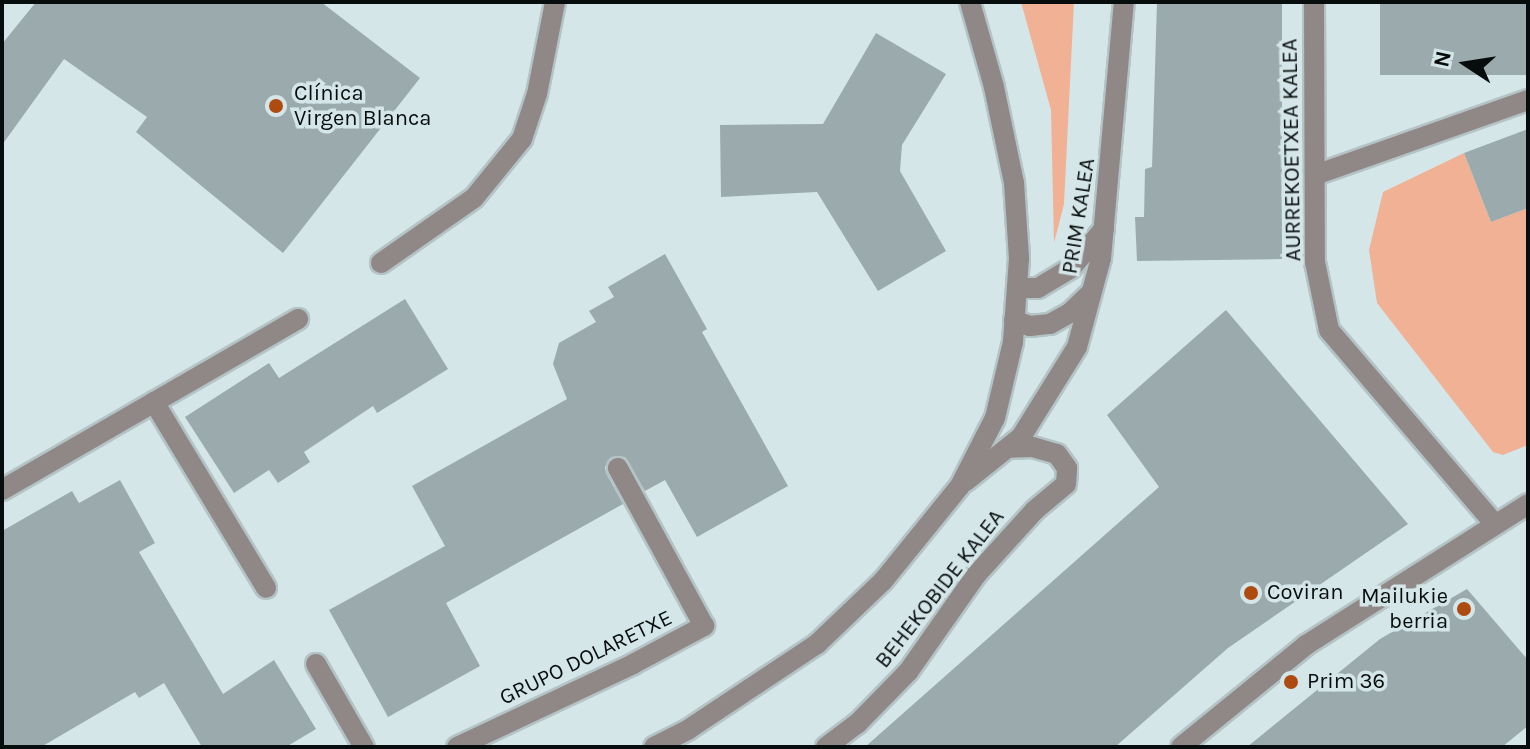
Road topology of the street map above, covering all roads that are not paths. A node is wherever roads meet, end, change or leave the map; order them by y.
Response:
1 (555, 2) edge
2 (970, 2) edge
3 (1124, 2) edge
4 (1314, 2) edge
5 (1528, 100) edge
6 (1315, 175) junction
7 (1104, 229) junction
8 (381, 263) dead end
9 (1017, 288) junction
10 (1090, 294) junction
11 (298, 319) dead end
12 (1014, 320) junction
13 (154, 402) junction
14 (1008, 448) junction
15 (618, 468) dead end
16 (960, 486) junction
17 (2, 490) edge
18 (1528, 504) edge
19 (1494, 523) junction
20 (266, 588) dead end
21 (316, 664) dead end
22 (364, 747) edge
23 (457, 747) edge
24 (654, 747) edge
25 (826, 747) edge
26 (1181, 747) edge

1 - 8 street
2 - 9 street
3 - 7 street, PRIM KALEA
4 - 6 street, AURREKOETXEA KALEA
5 - 6 street
6 - 19 street, AURREKOETXEA KALEA
7 - 9 street
7 - 10 street, PRIM KALEA
9 - 12 street
10 - 12 street
10 - 14 street, PRIM KALEA
11 - 13 street
12 - 16 street
13 - 17 street
13 - 20 street
14 - 16 street, PRIM KALEA
14 - 25 street, BEHEKOBIDE KALEA
15 - 23 street, GRUPO DOLARETXE
16 - 24 street
18 - 19 street
19 - 26 street
21 - 22 street

